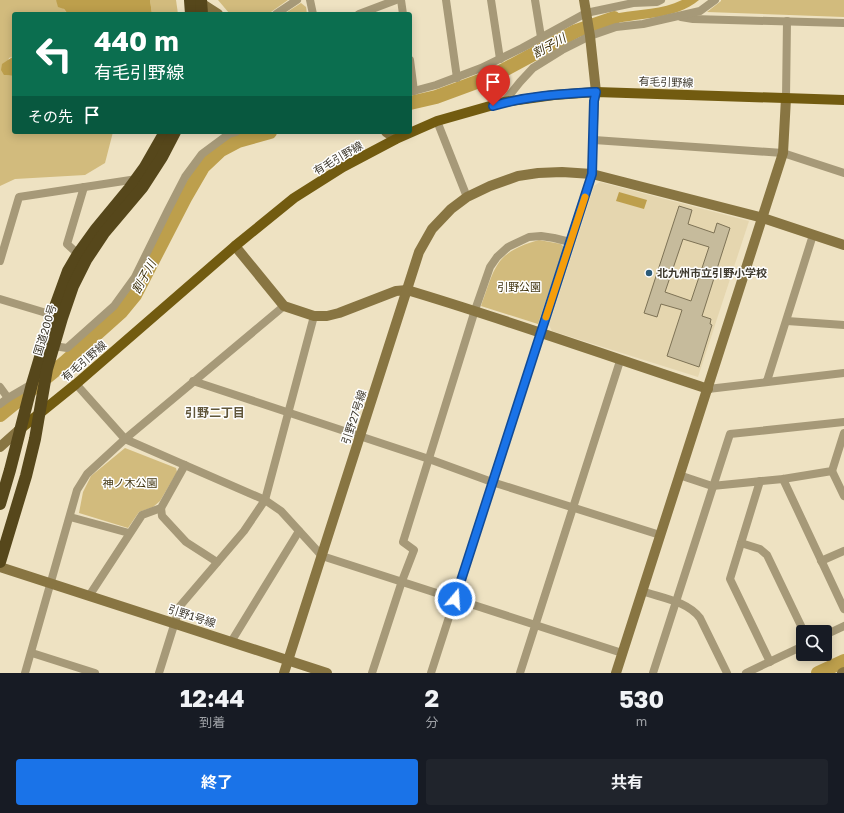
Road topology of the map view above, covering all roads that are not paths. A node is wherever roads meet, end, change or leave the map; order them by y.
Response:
1 (297, 0) edge
2 (310, 0) edge
3 (396, 0) edge
4 (401, 0) edge
5 (446, 0) edge
6 (491, 0) edge
7 (535, 0) edge
8 (584, 0) edge
9 (661, 0) edge
10 (715, 0) edge
11 (633, 1) edge
12 (196, 6) edge
13 (212, 12) edge
14 (279, 12) edge
15 (313, 12) edge
16 (364, 12) edge
17 (403, 12) edge
18 (586, 16) junction
19 (677, 16) junction
20 (787, 22) junction
21 (844, 23) edge
22 (590, 36) junction
23 (541, 37) junction
24 (500, 59) junction
25 (457, 78) junction
26 (412, 91) edge
27 (596, 92) junction
28 (786, 98) junction
29 (844, 100) edge
30 (504, 102) junction
31 (437, 121) junction
32 (412, 132) edge
33 (164, 134) edge
34 (174, 134) edge
35 (229, 134) edge
36 (389, 134) edge
37 (407, 134) edge
38 (396, 139) junction
39 (594, 140) junction
40 (783, 153) junction
41 (844, 173) edge
42 (592, 174) junction
43 (137, 179) junction
44 (84, 187) junction
45 (467, 197) junction
46 (763, 218) junction
47 (814, 235) junction
48 (570, 242) junction
49 (844, 245) edge
50 (235, 246) junction
51 (78, 254) junction
52 (0, 261) edge
53 (407, 290) junction
54 (0, 299) edge
55 (284, 306) junction
56 (475, 310) junction
57 (53, 315) junction
58 (314, 316) junction
59 (786, 321) junction
60 (844, 325) edge
61 (541, 332) junction
62 (54, 346) junction
63 (620, 361) junction
64 (844, 373) edge
65 (193, 381) junction
66 (767, 381) junction
67 (32, 384) junction
68 (76, 384) junction
69 (0, 387) edge
70 (708, 389) junction
71 (8, 398) junction
72 (0, 404) edge
73 (288, 413) junction
74 (38, 414) junction
75 (844, 422) edge
76 (20, 430) junction
77 (844, 433) edge
78 (360, 437) junction
79 (125, 439) junction
80 (0, 447) edge
81 (429, 459) junction
82 (185, 465) junction
83 (832, 471) junction
84 (680, 475) junction
85 (783, 479) junction
86 (760, 481) junction
87 (492, 482) junction
88 (712, 486) junction
89 (844, 496) edge
90 (264, 500) junction
91 (0, 504) edge
92 (572, 507) junction
93 (161, 508) junction
94 (70, 517) junction
95 (299, 531) junction
96 (129, 533) junction
97 (660, 535) junction
98 (741, 543) junction
99 (844, 551) edge
100 (322, 556) junction
101 (821, 561) junction
102 (0, 562) edge
103 (217, 562) junction
104 (0, 567) edge
105 (402, 581) junction
106 (50, 584) junction
107 (642, 591) junction
108 (89, 596) junction
109 (455, 599) junction
110 (676, 602) junction
111 (844, 609) edge
112 (175, 623) junction
113 (536, 624) junction
114 (801, 625) edge
115 (844, 626) edge
116 (832, 632) edge
117 (231, 642) junction
118 (796, 649) edge
119 (32, 653) junction
120 (622, 653) junction
121 (289, 660) junction
122 (770, 662) junction
123 (26, 673) edge
124 (95, 673) edge
125 (159, 673) edge
126 (284, 673) edge
127 (327, 673) edge
128 (372, 673) edge
129 (432, 673) edge
130 (520, 673) edge
131 (616, 673) edge
132 (653, 673) edge
133 (727, 673) edge
134 (746, 673) edge

1 - 14 street
2 - 15 street
3 - 16 street
4 - 17 street
5 - 25 street
6 - 24 street
7 - 23 street
8 - 18 street
9 - 11 street
10 - 19 street
11 - 18 street
12 - 13 street
18 - 22 street
18 - 23 street
19 - 20 street
19 - 22 street
20 - 21 street
20 - 28 street
22 - 27 street
22 - 30 street
23 - 24 street
24 - 25 street
25 - 26 street
27 - 28 main road, 有毛引野線
27 - 30 main road, 有毛引野線
27 - 39 street
28 - 29 main road, 有毛引野線
28 - 40 street
30 - 31 main road, 有毛引野線
31 - 32 main road, 有毛引野線
31 - 45 street
33 - 43 highway, 国道200号
34 - 62 highway, 国道200号
35 - 62 street
36 - 38 street
37 - 38 main road, 有毛引野線
38 - 50 main road, 有毛引野線
39 - 40 street
39 - 42 street
40 - 41 street
40 - 46 street
42 - 45 street, 引野27号線
42 - 46 street, 引野27号線
42 - 48 street
43 - 44 street
43 - 51 highway, 国道200号
44 - 51 street
44 - 52 street
45 - 53 street, 引野27号線
46 - 47 street, 引野27号線
46 - 70 street
47 - 49 street, 引野27号線
47 - 59 street
48 - 56 street
48 - 61 street
50 - 55 street
50 - 68 main road, 有毛引野線
51 - 57 highway, 国道200号
53 - 56 street
53 - 58 street
53 - 78 street, 引野27号線
54 - 57 street
55 - 58 street
55 - 65 street
56 - 61 street
56 - 81 street
57 - 67 highway, 国道200号
58 - 73 street
59 - 60 street
59 - 66 street
61 - 63 street
61 - 87 street
62 - 74 highway, 国道200号
63 - 70 street
63 - 92 street
64 - 66 street
65 - 73 street
65 - 79 street
66 - 70 street
67 - 71 street
67 - 76 highway, 国道200号
68 - 74 main road, 有毛引野線
68 - 79 street
69 - 71 street
70 - 84 street
71 - 72 street
73 - 78 street
73 - 90 street
74 - 76 main road, 有毛引野線
74 - 102 highway, 国道200号
75 - 88 street
76 - 80 street
76 - 91 highway, 国道200号
77 - 83 street
78 - 81 street
78 - 100 street, 引野27号線
79 - 82 street
79 - 94 street
81 - 87 street
81 - 105 street
82 - 90 street
82 - 93 street
83 - 85 street
83 - 89 street
84 - 88 street
84 - 97 street
85 - 86 street
85 - 101 street
86 - 88 street
86 - 98 street
87 - 92 street
87 - 109 street
88 - 110 street
90 - 95 street
90 - 103 street
92 - 97 street
92 - 113 street
93 - 96 street
93 - 103 street
94 - 96 street
94 - 106 street
95 - 100 street
95 - 117 street
96 - 108 street
97 - 107 street
98 - 114 street
98 - 122 street
99 - 101 street
100 - 105 street
100 - 121 street, 引野27号線
101 - 111 street
103 - 112 street
104 - 106 street, 引野1号線
105 - 109 street
105 - 128 street
106 - 108 street, 引野1号線
106 - 119 street
107 - 110 street
107 - 120 street
108 - 112 street, 引野1号線
109 - 113 street
109 - 129 street
110 - 132 street
110 - 133 street
112 - 117 street, 引野1号線
112 - 125 street
113 - 120 street
113 - 130 street
115 - 116 street
117 - 121 street, 引野1号線
118 - 122 street
119 - 123 street
119 - 124 street
120 - 131 street
121 - 126 street, 引野27号線
121 - 127 street, 引野1号線
122 - 134 street

